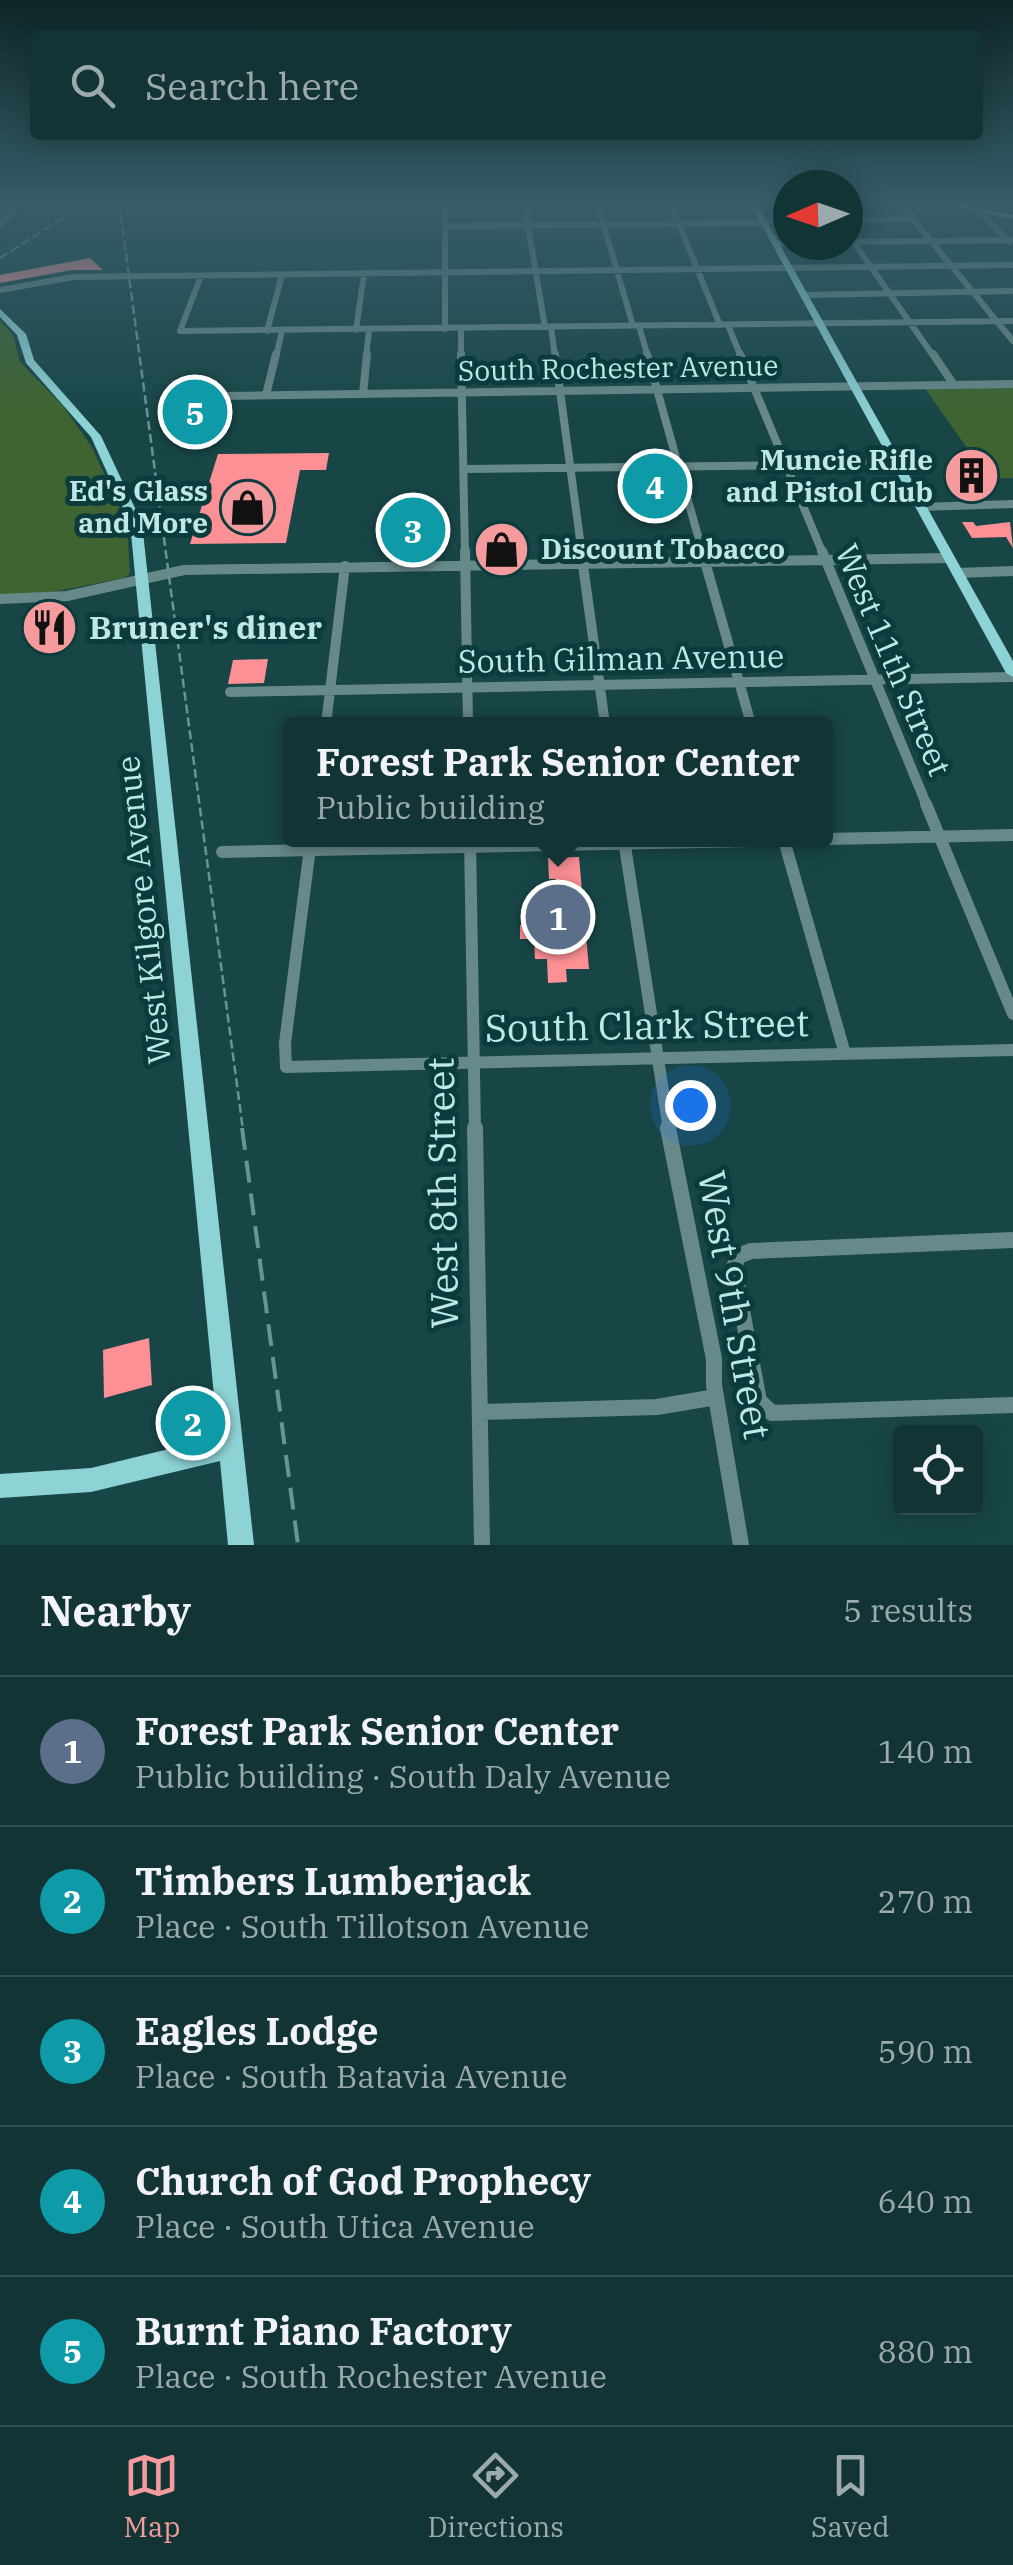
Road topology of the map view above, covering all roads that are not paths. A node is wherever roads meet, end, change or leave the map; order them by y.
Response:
1 (356, 274) edge
2 (364, 274) edge
3 (445, 274) edge
4 (537, 274) edge
5 (619, 274) edge
6 (700, 274) edge
7 (792, 274) edge
8 (875, 274) edge
9 (959, 274) edge
10 (282, 275) junction
11 (201, 276) junction
12 (0, 290) edge
13 (1013, 291) edge
14 (973, 292) junction
15 (889, 294) junction
16 (804, 295) junction
17 (0, 312) edge
18 (1013, 321) edge
19 (909, 322) junction
20 (998, 322) junction
21 (819, 324) junction
22 (724, 325) junction
23 (636, 326) junction
24 (548, 327) junction
25 (445, 328) junction
26 (461, 328) junction
27 (356, 330) junction
28 (369, 330) junction
29 (267, 331) junction
30 (282, 331) junction
31 (1013, 341) edge
32 (1013, 384) edge
33 (954, 385) junction
34 (853, 387) junction
35 (752, 388) junction
36 (657, 390) junction
37 (560, 391) junction
38 (462, 392) junction
39 (363, 394) junction
40 (266, 395) junction
41 (224, 396) dead end
42 (782, 464) junction
43 (896, 464) junction
44 (679, 466) junction
45 (572, 468) junction
46 (464, 470) junction
47 (1013, 504) edge
48 (920, 507) junction
49 (950, 558) junction
50 (825, 560) junction
51 (705, 562) junction
52 (582, 563) junction
53 (464, 565) junction
54 (345, 566) junction
55 (1013, 571) edge
56 (958, 573) junction
57 (144, 579) junction
58 (0, 599) edge
59 (1013, 675) edge
60 (875, 680) junction
61 (739, 682) junction
62 (599, 684) junction
63 (467, 687) junction
64 (330, 690) junction
65 (230, 692) dead end
66 (327, 717) edge
67 (468, 717) edge
68 (604, 717) edge
69 (749, 717) edge
70 (1013, 835) edge
71 (939, 836) junction
72 (833, 839) edge
73 (286, 847) edge
74 (311, 847) edge
75 (470, 847) edge
76 (625, 847) edge
77 (786, 847) edge
78 (222, 852) dead end
79 (1013, 1014) edge
80 (1013, 1050) edge
81 (845, 1054) junction
82 (655, 1060) junction
83 (473, 1063) junction
84 (1013, 1240) edge
85 (716, 1398) junction
86 (1013, 1405) edge
87 (480, 1412) junction
88 (230, 1446) junction
89 (0, 1486) edge
90 (241, 1545) edge
91 (482, 1545) edge
92 (742, 1545) edge

1 - 10 street
2 - 27 street
3 - 25 street
4 - 24 street
5 - 23 street
6 - 22 street, West 11th Street
7 - 16 main road
8 - 15 street
9 - 14 street
10 - 11 street
10 - 29 street
11 - 12 street
11 - 29 street
13 - 14 street
14 - 15 street
14 - 20 street
15 - 16 street
15 - 19 street
16 - 21 main road
17 - 57 main road, West Kilgore Avenue
18 - 20 street
19 - 20 street
19 - 21 street
19 - 33 street
20 - 31 street
21 - 22 street
21 - 34 main road
22 - 23 street
22 - 35 street, West 11th Street
23 - 24 street
23 - 36 street
24 - 26 street
24 - 37 street
25 - 26 street
25 - 28 street
26 - 38 street
27 - 28 street
27 - 30 street
28 - 39 street
29 - 30 street
30 - 40 street
32 - 33 street, South Rochester Avenue
33 - 34 street, South Rochester Avenue
34 - 35 street, South Rochester Avenue
34 - 43 main road
35 - 36 street, South Rochester Avenue
35 - 42 street, West 11th Street
36 - 37 street, South Rochester Avenue
36 - 44 street
37 - 38 street, South Rochester Avenue
37 - 45 street
38 - 39 street, South Rochester Avenue
38 - 46 street
39 - 40 street, South Rochester Avenue
40 - 41 street, South Rochester Avenue
42 - 43 street
42 - 44 street
42 - 50 street, West 11th Street
43 - 48 main road
44 - 45 street
44 - 51 street
45 - 46 street
45 - 52 street
46 - 53 street
47 - 48 street
48 - 49 main road
49 - 50 street
49 - 56 main road
50 - 51 street
50 - 60 street, West 11th Street
51 - 52 street
51 - 61 street
52 - 53 street
52 - 62 street
53 - 54 street
53 - 63 street
54 - 57 street
54 - 64 street
55 - 56 street
56 - 59 main road
57 - 58 street
57 - 88 main road, West Kilgore Avenue
59 - 60 street, South Gilman Avenue
60 - 61 street, South Gilman Avenue
60 - 71 street, West 11th Street
61 - 62 street, South Gilman Avenue
61 - 69 street
62 - 63 street, South Gilman Avenue
62 - 68 street
63 - 64 street, South Gilman Avenue
63 - 67 street
64 - 65 street, South Gilman Avenue
64 - 66 street
70 - 71 street
71 - 72 street
71 - 79 street, West 11th Street
73 - 78 street
74 - 83 street, South Clark Street
75 - 83 street, West 8th Street
76 - 82 street, West 9th Street
77 - 81 street
80 - 81 street, South Clark Street
81 - 82 street, South Clark Street
82 - 83 street, South Clark Street
82 - 85 street, West 9th Street
83 - 87 street, West 8th Street
84 - 86 street
85 - 87 street
85 - 92 street, West 9th Street
87 - 91 street, West 8th Street
88 - 89 main road
88 - 90 main road, West Kilgore Avenue

